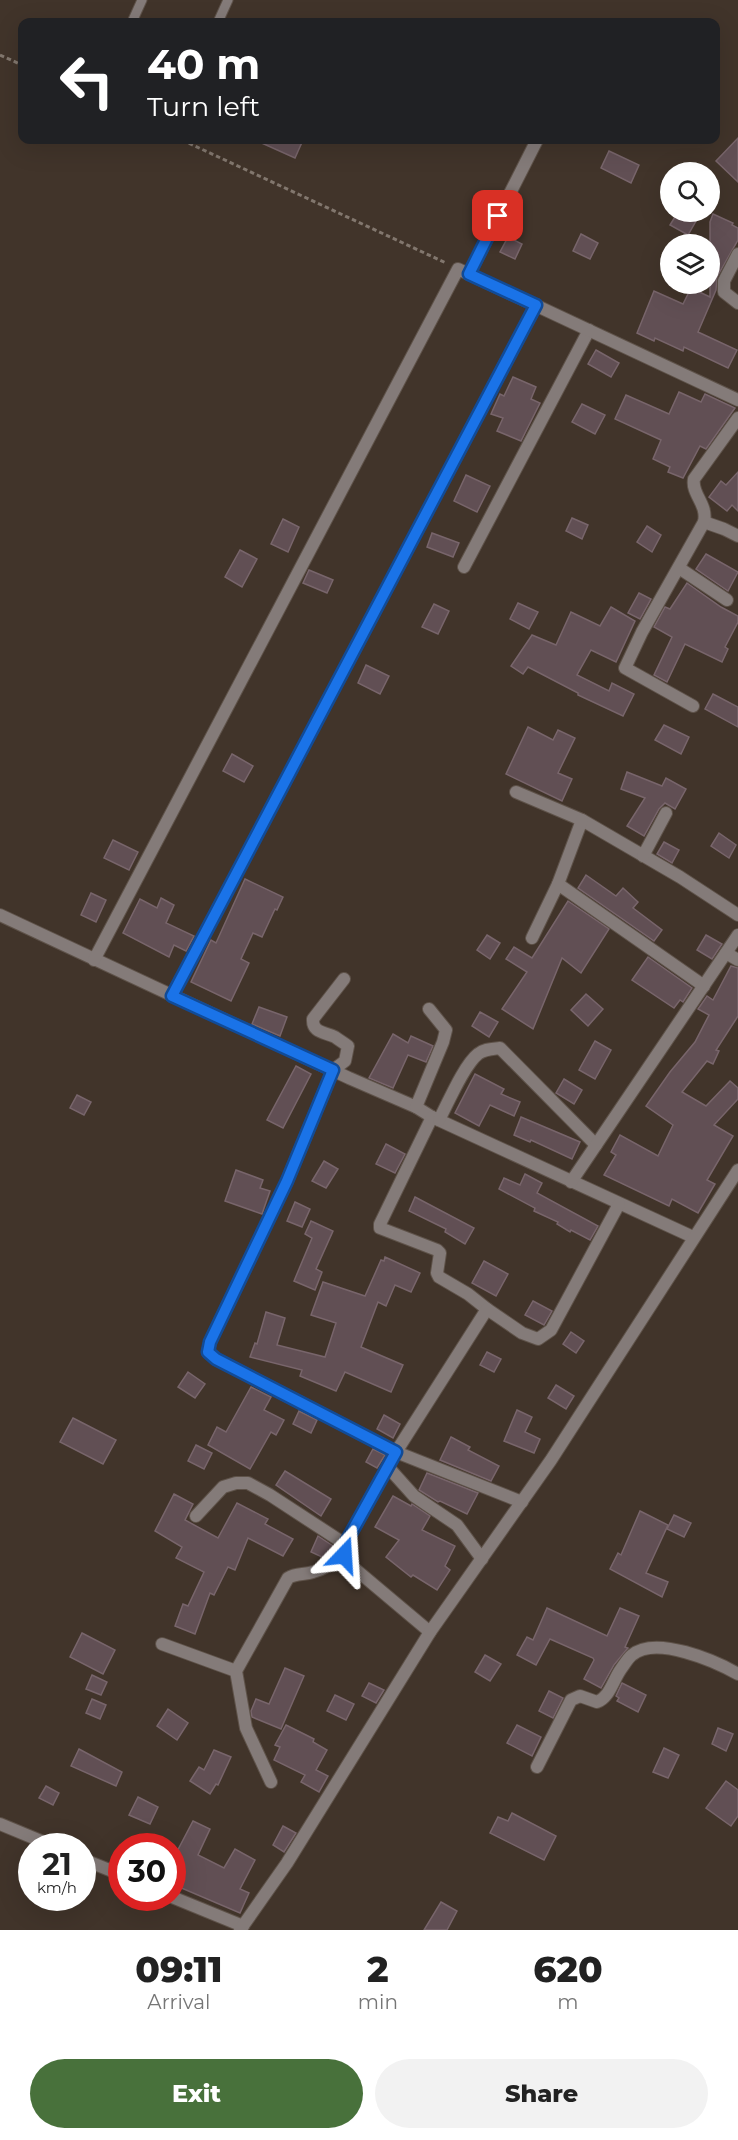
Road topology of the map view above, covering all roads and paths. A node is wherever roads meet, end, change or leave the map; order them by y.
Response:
1 (142, 0) edge
2 (228, 0) edge
3 (134, 18) edge
4 (220, 18) edge
5 (0, 55) edge
6 (18, 64) edge
7 (191, 144) edge
8 (535, 144) edge
9 (738, 254) edge
10 (464, 272) junction
11 (738, 303) edge
12 (536, 305) junction
13 (589, 330) junction
14 (738, 400) edge
15 (738, 418) edge
16 (704, 522) junction
17 (738, 536) edge
18 (464, 567) dead end
19 (679, 568) junction
20 (727, 600) dead end
21 (693, 706) dead end
22 (516, 792) dead end
23 (666, 813) dead end
24 (582, 820) junction
25 (643, 856) junction
26 (558, 884) junction
27 (0, 915) edge
28 (738, 915) edge
29 (738, 935) edge
30 (532, 938) dead end
31 (726, 953) junction
32 (94, 960) junction
33 (738, 960) edge
34 (344, 979) dead end
35 (704, 986) junction
36 (172, 996) junction
37 (429, 1009) dead end
38 (333, 1070) junction
39 (416, 1107) junction
40 (435, 1118) junction
41 (596, 1145) junction
42 (738, 1170) edge
43 (571, 1182) junction
44 (619, 1204) junction
45 (693, 1237) junction
46 (487, 1309) junction
47 (396, 1452) junction
48 (388, 1467) junction
49 (522, 1502) junction
50 (195, 1516) dead end
51 (345, 1549) junction
52 (482, 1559) junction
53 (430, 1632) junction
54 (162, 1644) dead end
55 (236, 1671) junction
56 (738, 1674) edge
57 (537, 1767) dead end
58 (271, 1782) dead end
59 (0, 1824) edge
60 (22, 1833) edge
61 (186, 1902) edge
62 (242, 1928) edge

1 - 3 lane
2 - 4 lane
5 - 6 path
7 - 10 path
8 - 10 street
9 - 11 street
10 - 12 street
10 - 32 street
12 - 13 street
12 - 36 street
13 - 14 street
13 - 18 street
15 - 16 street
16 - 17 street
16 - 19 street
19 - 20 street
19 - 21 street
22 - 24 street
23 - 25 street
24 - 25 street
24 - 26 street
25 - 28 street
26 - 30 street
26 - 35 street
27 - 32 street
29 - 31 street
31 - 33 street
31 - 35 street
32 - 36 street
34 - 38 street
35 - 41 street
36 - 38 street
37 - 39 street
38 - 39 street
38 - 47 street
39 - 40 street
40 - 41 street
40 - 43 street
40 - 46 street
41 - 43 street
42 - 45 street
43 - 44 street
44 - 45 street
44 - 46 street
45 - 49 street
46 - 47 street
47 - 48 street
47 - 49 street
48 - 51 street
48 - 52 street
49 - 52 street
50 - 51 street
51 - 53 street
51 - 55 street
52 - 53 street
53 - 62 street
54 - 55 street
55 - 58 street
56 - 57 street
59 - 60 street
61 - 62 street

